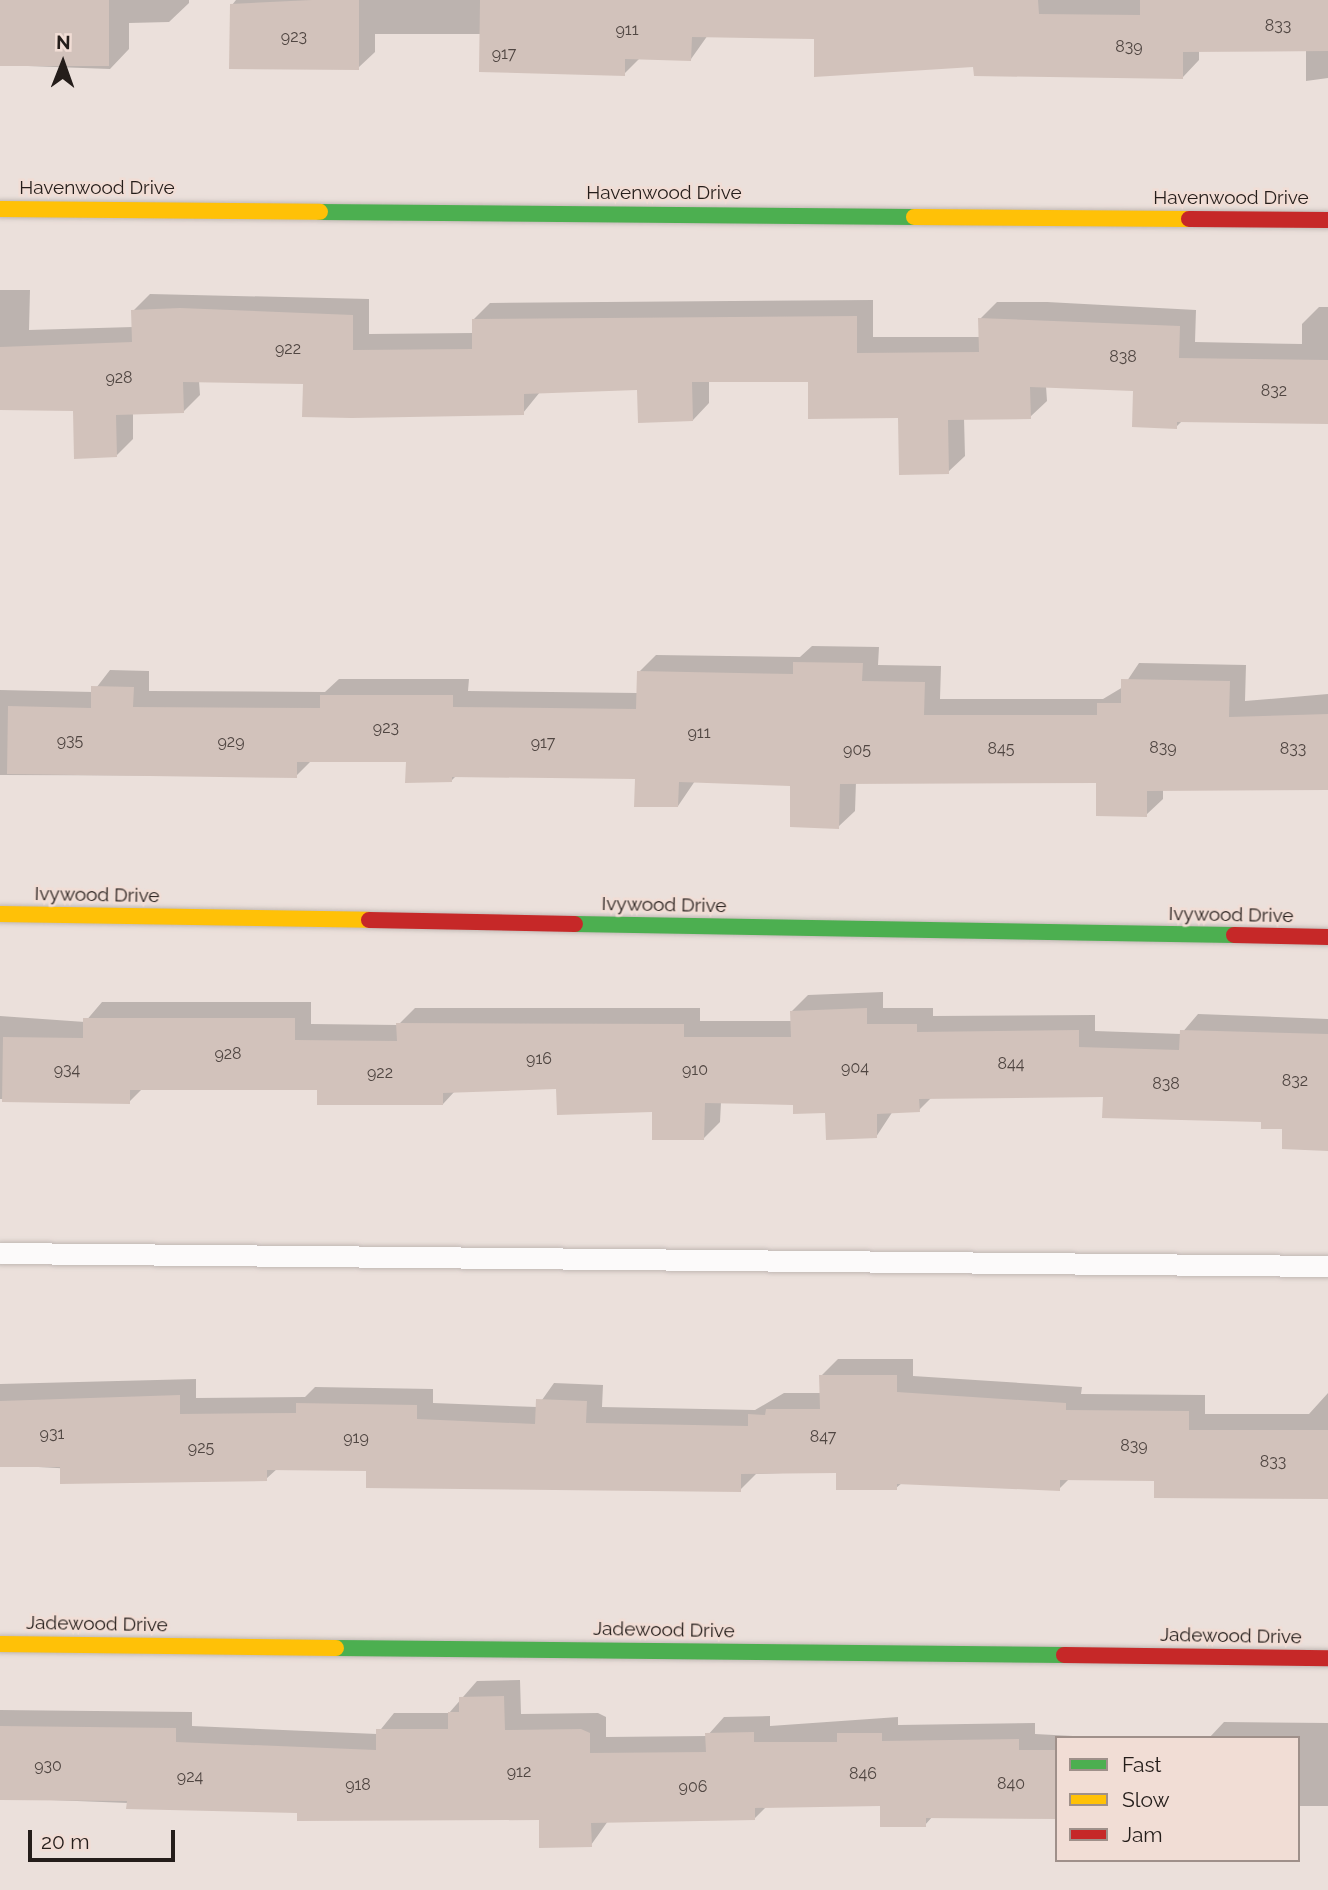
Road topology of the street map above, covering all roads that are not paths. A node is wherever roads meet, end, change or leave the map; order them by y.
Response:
1 (0, 209) edge
2 (1328, 220) edge
3 (0, 914) edge
4 (1328, 937) edge
5 (0, 1253) edge
6 (1328, 1266) edge
7 (0, 1644) edge
8 (1328, 1658) edge

1 - 2 street, Havenwood Drive
3 - 4 street, Ivywood Drive
5 - 6 lane
7 - 8 street, Jadewood Drive

